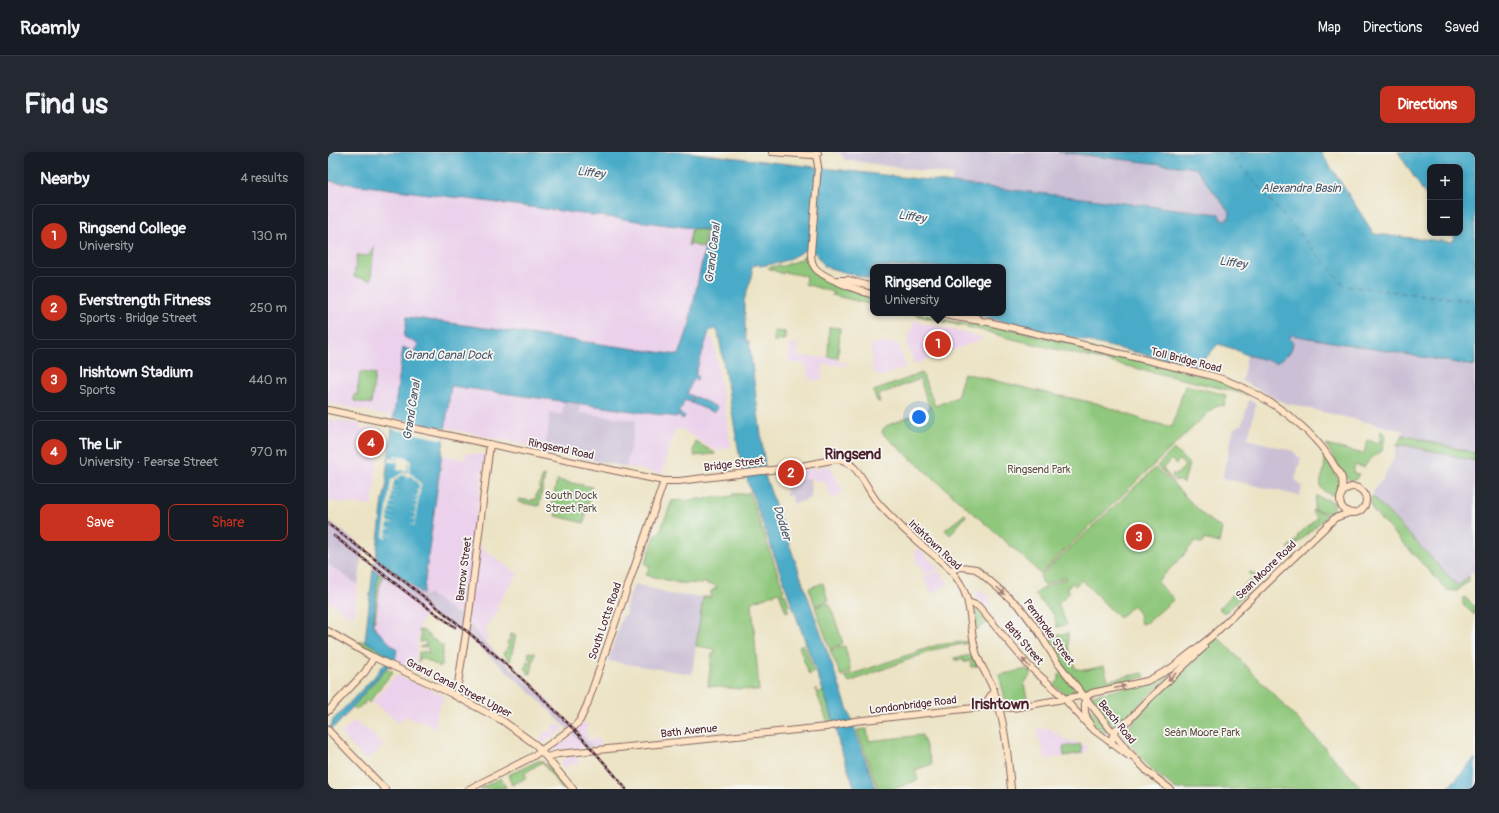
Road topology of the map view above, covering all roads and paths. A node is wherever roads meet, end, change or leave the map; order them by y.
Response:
1 (773, 152) edge
2 (814, 153) edge
3 (835, 280) junction
4 (870, 286) edge
5 (870, 294) edge
6 (950, 316) edge
7 (973, 316) edge
8 (988, 322) junction
9 (328, 410) edge
10 (490, 444) junction
11 (831, 460) joint
12 (1342, 480) junction
13 (664, 481) junction
14 (1352, 487) junction
15 (1342, 494) junction
16 (1341, 506) junction
17 (1349, 513) junction
18 (1335, 518) junction
19 (950, 570) junction
20 (968, 602) junction
21 (328, 631) edge
22 (1211, 637) junction
23 (374, 657) junction
24 (994, 690) junction
25 (456, 696) junction
26 (1085, 697) junction
27 (1064, 699) junction
28 (999, 706) junction
29 (980, 707) junction
30 (328, 711) edge
31 (834, 726) joint
32 (330, 731) edge
33 (1114, 733) junction
34 (1100, 735) junction
35 (1112, 744) junction
36 (542, 751) junction
37 (547, 757) junction
38 (1149, 772) junction
39 (385, 789) edge
40 (470, 789) edge
41 (573, 789) edge
42 (1011, 789) edge
43 (1170, 789) edge

1 - 2 main road
2 - 3 main road
3 - 4 main road
3 - 5 main road
6 - 8 main road, Toll Bridge Road
7 - 8 main road, Toll Bridge Road
8 - 12 main road, Toll Bridge Road
9 - 10 main road, Ringsend Road
10 - 13 main road, Ringsend Road
10 - 25 main road, Barrow Street
11 - 13 main road, Bridge Street
11 - 19 main road, Irishtown Road
12 - 14 main road, Toll Bridge Road
12 - 15 main road
13 - 36 main road, South Lotts Road
14 - 15 main road
14 - 17 main road
15 - 16 main road
16 - 17 main road
16 - 18 main road, Sean Moore Road
17 - 18 main road, Sean Moore Road
18 - 22 main road, Sean Moore Road
19 - 20 main road, Irishtown Road
19 -> 26 main road, Pembroke Street
20 - 24 main road, Irishtown Road
27 -> 20 main road, Bath Street
21 - 23 main road, Grand Canal Street Upper
26 -> 22 main road, Sean Moore Road
22 -> 33 main road, Sean Moore Road
23 - 25 main road, Grand Canal Street Upper
23 - 30 main road
24 - 28 main road, Irishtown Road
24 - 29 main road
25 - 36 main road, Grand Canal Street Upper
26 - 27 main road, Sean Moore Road
26 - 33 main road, Beach Road
26 - 34 main road, Beach Road
27 - 28 main road, Sean Moore Road
27 - 34 main road, Beach Road
28 - 29 main road, Londonbridge Road
28 - 42 main road, Irishtown Road
29 - 31 main road, Londonbridge Road
31 - 37 main road, Bath Avenue
32 - 39 main road
33 - 35 main road
33 - 38 main road, Beach Road
34 - 35 main road, Beach Road
35 - 38 main road, Beach Road
36 - 37 main road, Grand Canal Street Upper
36 - 40 main road, South Lotts Road
37 - 41 main road, Grand Canal Street Upper
38 - 43 main road, Beach Road

